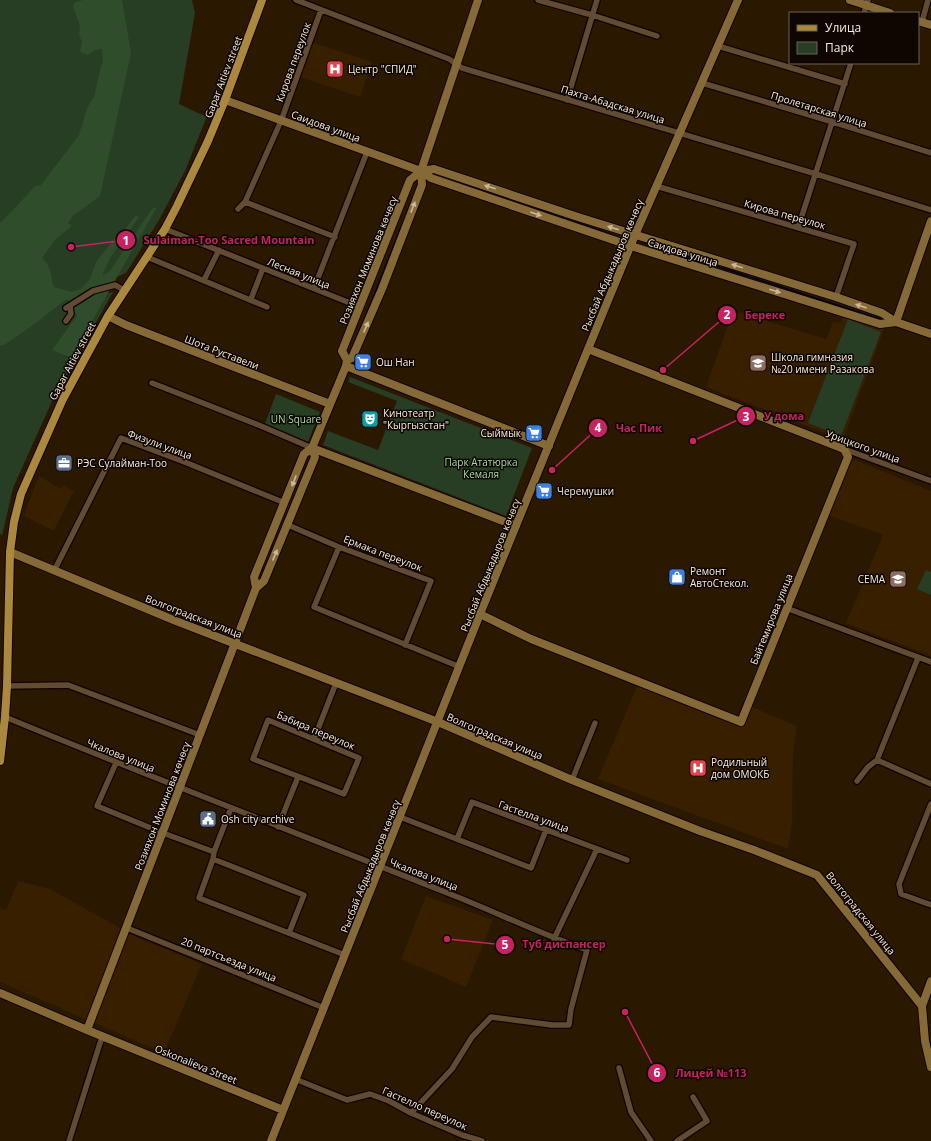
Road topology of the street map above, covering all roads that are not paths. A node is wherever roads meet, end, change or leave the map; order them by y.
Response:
1 (262, 0) edge
2 (296, 0) edge
3 (478, 0) edge
4 (538, 0) edge
5 (597, 0) edge
6 (738, 0) edge
7 (850, 0) edge
8 (928, 0) edge
9 (866, 6) edge
10 (321, 10) junction
11 (887, 12) edge
12 (592, 15) junction
13 (920, 22) edge
14 (931, 25) edge
15 (657, 36) dead end
16 (718, 46) junction
17 (457, 64) junction
18 (850, 64) edge
19 (702, 83) junction
20 (845, 84) junction
21 (225, 100) junction
22 (567, 100) junction
23 (282, 121) junction
24 (833, 122) junction
25 (680, 134) junction
26 (367, 152) junction
27 (931, 153) edge
28 (421, 171) junction
29 (816, 174) junction
30 (656, 186) junction
31 (245, 202) junction
32 (238, 210) dead end
33 (931, 210) edge
34 (931, 221) edge
35 (165, 228) junction
36 (798, 228) junction
37 (635, 234) junction
38 (335, 237) junction
39 (631, 246) junction
40 (219, 250) junction
41 (147, 257) junction
42 (262, 268) junction
43 (204, 280) junction
44 (314, 288) junction
45 (124, 290) junction
46 (836, 297) junction
47 (251, 299) junction
48 (267, 307) dead end
49 (360, 307) junction
50 (108, 316) junction
51 (66, 321) dead end
52 (896, 322) junction
53 (931, 334) edge
54 (588, 349) junction
55 (346, 363) junction
56 (152, 383) dead end
57 (330, 404) junction
58 (548, 446) junction
59 (312, 448) junction
60 (844, 449) junction
61 (931, 482) edge
62 (285, 503) junction
63 (288, 525) junction
64 (516, 526) junction
65 (339, 547) junction
66 (10, 552) junction
67 (54, 571) junction
68 (256, 588) junction
69 (786, 608) junction
70 (480, 614) junction
71 (236, 643) junction
72 (405, 645) junction
73 (918, 658) junction
74 (931, 662) edge
75 (460, 667) junction
76 (336, 683) junction
77 (7, 686) junction
78 (5, 716) junction
79 (438, 722) junction
80 (595, 724) dead end
81 (200, 735) junction
82 (314, 739) junction
83 (877, 760) junction
84 (0, 762) edge
85 (116, 762) junction
86 (298, 776) junction
87 (572, 780) junction
88 (857, 781) dead end
89 (931, 784) edge
90 (179, 788) junction
91 (931, 804) edge
92 (231, 808) junction
93 (400, 817) junction
94 (278, 827) junction
95 (546, 830) junction
96 (163, 833) junction
97 (457, 839) junction
98 (596, 849) junction
99 (214, 852) junction
100 (213, 859) junction
101 (627, 860) dead end
102 (380, 867) junction
103 (931, 905) edge
104 (127, 928) junction
105 (289, 933) junction
106 (554, 939) junction
107 (345, 955) junction
108 (931, 982) edge
109 (0, 993) edge
110 (922, 1006) junction
111 (324, 1008) junction
112 (87, 1030) junction
113 (102, 1037) junction
114 (928, 1042) edge
115 (931, 1067) edge
116 (619, 1068) dead end
117 (295, 1079) junction
118 (693, 1097) dead end
119 (283, 1110) junction
120 (411, 1113) junction
121 (69, 1141) edge
122 (271, 1141) edge
123 (482, 1141) edge
124 (651, 1141) edge
125 (677, 1141) edge

1 - 21 main road, Gapar Aitiev street
2 - 10 street, Пахта-Абадская улица
3 - 17 street, Розияхон Моминова көчөсү
4 - 12 street
5 - 12 street
6 - 16 street, Рысбай Абдыкадыров көчөсү
7 - 9 street
8 - 13 street
9 - 11 street
10 - 17 street, Пахта-Абадская улица
10 - 23 street, Кирова переулок
12 - 15 street
12 - 22 street
13 - 14 street
16 - 19 street, Рысбай Абдыкадыров көчөсү
16 - 20 street
17 - 22 street, Пахта-Абадская улица
17 - 28 street, Розияхон Моминова көчөсү
18 - 20 street
19 - 24 street, Пролетарская улица
19 - 25 street, Рысбай Абдыкадыров көчөсү
20 - 24 street
21 - 23 street, Саидова улица
21 - 35 main road, Gapar Aitiev street
22 - 25 street, Пахта-Абадская улица
23 - 26 street, Саидова улица
23 - 31 street, Кирова переулок
24 - 27 street, Пролетарская улица
24 - 29 street
25 - 29 street, Пахта-Абадская улица
25 - 30 street, Рысбай Абдыкадыров көчөсү
26 - 28 street, Саидова улица
26 - 38 street
37 -> 28 street, Саидова улица
28 -> 39 street, Саидова улица
28 - 49 street, Розияхон Моминова көчөсү
55 -> 28 street, Розияхон Моминова көчөсү
29 - 33 street, Пахта-Абадская улица
29 - 36 street
30 - 36 street, Кирова переулок
30 - 37 street, Рысбай Абдыкадыров көчөсү
31 - 32 street, Кирова переулок
31 - 38 street
34 - 52 street
35 - 40 street, Лесная улица
35 - 41 main road, Gapar Aitiev street
36 - 46 street, Кирова переулок
37 - 39 street, Рысбай Абдыкадыров көчөсү
46 -> 37 street, Саидова улица
38 - 44 street
39 -> 52 street, Саидова улица
39 - 54 street, Рысбай Абдыкадыров көчөсү
40 - 42 street, Лесная улица
40 - 43 street
41 - 43 street
41 - 45 main road, Gapar Aitiev street
42 - 44 street, Лесная улица
42 - 47 street
43 - 47 street
44 - 49 street, Лесная улица
45 - 50 main road, Gapar Aitiev street
45 - 51 street
52 -> 46 street, Саидова улица
47 - 48 street
49 - 55 street, Розияхон Моминова көчөсү
50 - 57 street, Шота Руставели
50 - 66 main road, Gapar Aitiev street
52 - 53 street, Саидова улица
54 - 58 street, Рысбай Абдыкадыров көчөсү
54 - 60 street, Урицкого улица
55 - 57 street, Розияхон Моминова көчөсү
55 - 58 street
56 - 59 street
57 - 59 street, Розияхон Моминова көчөсү
58 - 64 street, Рысбай Абдыкадыров көчөсү
59 -> 62 street, Розияхон Моминова көчөсү
59 - 63 street, Розияхон Моминова көчөсү
59 - 64 street
60 - 61 street, Урицкого улица
60 - 69 street, Байтемирова улица
62 - 67 street, Физули улица
62 - 68 street, Розияхон Моминова көчөсү
63 - 65 street, Ермака переулок
68 -> 63 street, Розияхон Моминова көчөсү
64 - 70 street, Рысбай Абдыкадыров көчөсү
65 - 72 street
65 - 72 street, Ермака переулок
66 - 67 street, Волгоградская улица
66 - 77 main road, Gapar Aitiev street
67 - 71 street, Волгоградская улица
68 - 71 street, Розияхон Моминова көчөсү
69 - 70 street, Байтемирова улица
69 - 73 street
70 - 75 street, Рысбай Абдыкадыров көчөсү
71 - 76 street, Волгоградская улица
71 - 81 street, Розияхон Моминова көчөсү
72 - 75 street
73 - 74 street
73 - 83 street
75 - 79 street, Рысбай Абдыкадыров көчөсү
76 - 79 street, Волгоградская улица
76 - 82 street
77 - 78 main road, Gapar Aitiev street
77 - 81 street
78 - 84 main road, Gapar Aitiev street
78 - 85 street, Чкалова улица
79 - 87 street, Волгоградская улица
79 - 93 street, Рысбай Абдыкадыров көчөсү
80 - 87 street
81 - 90 street, Розияхон Моминова көчөсү
82 - 86 street, Бабира переулок
82 - 86 street, Бабира переулок
83 - 88 street
83 - 89 street
85 - 90 street, Чкалова улица
85 - 96 street
86 - 94 street
87 - 110 street, Волгоградская улица
90 - 92 street, Чкалова улица
90 - 96 street, Розияхон Моминова көчөсү
91 - 103 street
92 - 94 street, Чкалова улица
92 - 99 street
93 - 97 street
93 - 102 street, Рысбай Абдыкадыров көчөсү
94 - 102 street, Чкалова улица
95 - 97 street, Гастелла улица
95 - 97 street
95 - 98 street, Гастелла улица
96 - 99 street
96 - 104 street, Розияхон Моминова көчөсү
98 - 101 street, Гастелла улица
98 - 106 street
99 - 100 street
100 - 105 street
100 - 105 street
102 - 106 street, Чкалова улица
102 - 107 street, Рысбай Абдыкадыров көчөсү
104 - 111 street, 20 партсъезда улица
104 - 112 street, Розияхон Моминова көчөсү
105 - 107 street
106 - 120 street, Чкалова улица
107 - 111 street, Рысбай Абдыкадыров көчөсү
108 - 110 street
109 - 112 street, Oskonalieva Street
110 - 114 street
111 - 117 street, Рысбай Абдыкадыров көчөсү
112 - 113 street, Oskonalieva Street
113 - 119 street, Oskonalieva Street
113 - 121 street
114 - 115 street
116 - 124 street
117 - 119 street, Рысбай Абдыкадыров көчөсү
117 - 120 street, Гастелло переулок
118 - 125 street
119 - 122 street, Рысбай Абдыкадыров көчөсү
120 - 123 street, Гастелло переулок

